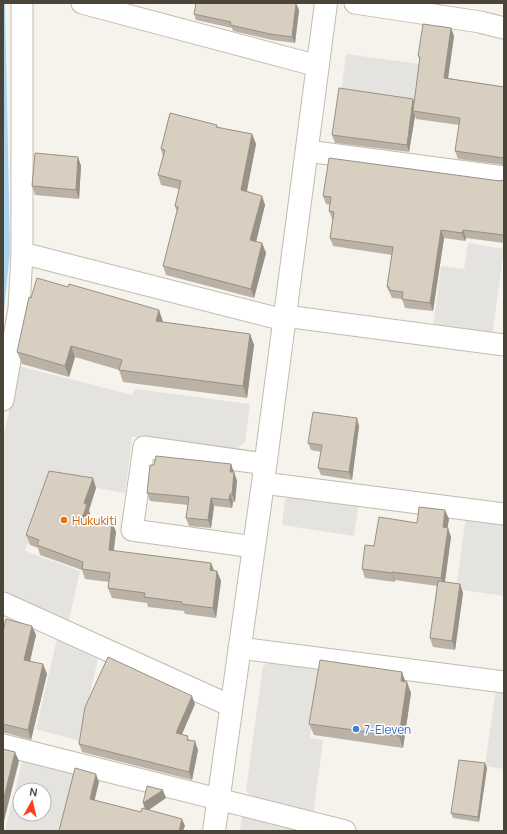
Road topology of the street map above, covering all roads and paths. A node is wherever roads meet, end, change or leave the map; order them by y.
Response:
1 (22, 3) edge
2 (82, 3) edge
3 (326, 3) edge
4 (355, 3) edge
5 (504, 28) edge
6 (318, 66) junction
7 (307, 151) junction
8 (504, 178) edge
9 (22, 253) junction
10 (285, 318) junction
11 (504, 345) edge
12 (3, 400) edge
13 (264, 473) junction
14 (504, 514) edge
15 (254, 547) junction
16 (3, 603) edge
17 (239, 648) junction
18 (504, 682) edge
19 (231, 706) junction
20 (3, 745) edge
21 (218, 800) junction
22 (214, 831) edge
23 (345, 831) edge

1 - 9 street
2 - 6 street
3 - 6 street
4 - 5 street
6 - 7 street
7 - 8 street
7 - 10 street
9 - 10 street
9 - 12 street
10 - 11 street
10 - 13 street
13 - 14 street
13 - 15 street
13 - 15 street
15 - 17 street
16 - 19 street
17 - 18 street
17 - 19 street
19 - 21 street
20 - 21 street
21 - 22 street
21 - 23 street

